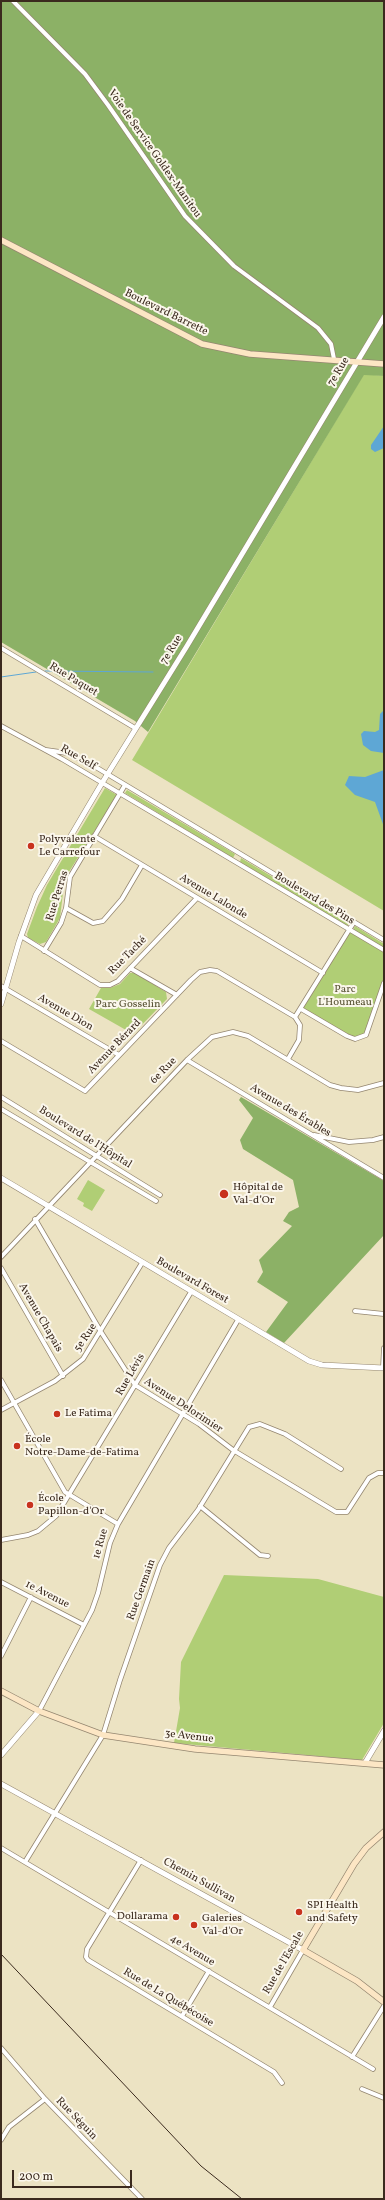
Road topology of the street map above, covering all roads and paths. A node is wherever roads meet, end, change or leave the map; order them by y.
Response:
1 (13, 1) edge
2 (1, 240) edge
3 (384, 317) edge
4 (334, 359) junction
5 (358, 361) junction
6 (384, 364) edge
7 (1, 648) edge
8 (1, 726) edge
9 (135, 728) junction
10 (45, 750) junction
11 (107, 774) junction
12 (102, 783) junction
13 (125, 785) junction
14 (120, 794) junction
15 (94, 836) junction
16 (240, 854) junction
17 (236, 862) junction
18 (142, 865) junction
19 (196, 898) junction
20 (66, 908) junction
21 (354, 922) junction
22 (349, 930) junction
23 (21, 936) junction
24 (384, 940) edge
25 (384, 950) edge
26 (44, 951) junction
27 (130, 968) junction
28 (322, 973) junction
29 (384, 983) edge
30 (3, 987) edge
31 (176, 995) junction
32 (1, 1004) edge
33 (301, 1009) junction
34 (296, 1017) junction
35 (1, 1041) edge
36 (119, 1055) junction
37 (187, 1060) junction
38 (288, 1060) junction
39 (384, 1083) edge
40 (1, 1097) edge
41 (1, 1109) edge
42 (311, 1134) junction
43 (384, 1137) edge
44 (97, 1156) junction
45 (90, 1162) junction
46 (1, 1178) edge
47 (384, 1178) edge
48 (160, 1195) dead end
49 (156, 1202) dead end
50 (48, 1206) junction
51 (35, 1219) junction
52 (1, 1257) edge
53 (142, 1263) junction
54 (1, 1268) edge
55 (191, 1292) junction
56 (355, 1311) dead end
57 (384, 1314) edge
58 (238, 1320) junction
59 (101, 1332) junction
60 (384, 1348) edge
61 (384, 1368) edge
62 (63, 1376) junction
63 (1, 1380) edge
64 (135, 1385) junction
65 (14, 1403) junction
66 (1, 1410) edge
67 (183, 1414) junction
68 (233, 1450) junction
69 (341, 1469) dead end
70 (384, 1473) edge
71 (70, 1496) junction
72 (200, 1506) junction
73 (118, 1524) junction
74 (1, 1540) edge
75 (268, 1556) dead end
76 (1, 1582) edge
77 (31, 1597) junction
78 (84, 1625) junction
79 (1, 1656) edge
80 (1, 1691) edge
81 (39, 1711) junction
82 (384, 1731) edge
83 (103, 1735) junction
84 (1, 1755) edge
85 (365, 1763) junction
86 (384, 1765) edge
87 (1, 1784) edge
88 (54, 1813) junction
89 (384, 1832) edge
90 (1, 1848) edge
91 (141, 1860) junction
92 (25, 1862) junction
93 (110, 1912) junction
94 (303, 1950) junction
95 (209, 1972) junction
96 (384, 2002) edge
97 (384, 2006) edge
98 (270, 2007) junction
99 (182, 2016) junction
100 (1, 2048) edge
101 (352, 2057) junction
102 (373, 2070) dead end
103 (282, 2084) dead end
104 (362, 2089) dead end
105 (384, 2098) edge
106 (45, 2099) junction
107 (1, 2140) edge
108 (142, 2199) edge

1 - 4 street, Voie de Service Goldex-Manitou
2 - 4 main road, Boulevard Barrette
3 - 5 street, 7e Rue
4 - 5 main road, Boulevard Barrette
5 - 6 main road, Boulevard Barrette
5 - 9 street, 7e Rue
7 - 9 street, Rue Paquet
8 - 10 street, Rue Self
9 - 11 street, 7e Rue
10 - 11 street, Rue Self
10 - 12 street, Rue Self
11 - 12 street, 7e Rue
11 - 13 street, Boulevard des Pins
12 - 14 street, Boulevard des Pins
12 - 23 street, 7e Rue
13 - 14 street, Rue Perras
13 - 16 street, Boulevard des Pins
14 - 15 street, Rue Perras
14 - 17 street, Boulevard des Pins
15 - 18 street, Avenue Lalonde
15 - 20 street, Rue Perras
16 - 17 street
16 - 21 street, Boulevard des Pins
17 - 22 street, Boulevard des Pins
18 - 19 street, Avenue Lalonde
18 - 20 street
19 - 27 street, Rue Taché
19 - 28 street, Avenue Lalonde
20 - 26 street, Rue Perras
21 - 22 street
21 - 24 street, Boulevard des Pins
22 - 25 street, Boulevard des Pins
22 - 28 street
23 - 26 street, Rue Taché
23 - 30 street, 7e Rue
26 - 27 street, Rue Taché
27 - 31 street
28 - 33 street
29 - 33 street
30 - 32 street, 7e Rue
30 - 36 street, Avenue Dion
31 - 34 street, Avenue Bérard
31 - 36 street, Avenue Bérard
33 - 34 street
34 - 38 street
35 - 36 street, Avenue Bérard
37 - 38 street, 6e Rue
37 - 42 street, Avenue des Érables
37 - 44 street, 6e Rue
38 - 39 street, 6e Rue
40 - 44 street, Boulevard de l'Hôpital
41 - 45 street, Boulevard de l'Hôpital
42 - 43 street
42 - 47 street, Avenue des Érables
44 - 45 street, 6e Rue
44 - 48 street, Boulevard de l'Hôpital
45 - 49 street, Boulevard de l'Hôpital
45 - 50 street, 6e Rue
46 - 50 street, Boulevard Forest
50 - 51 street, 6e Rue
50 - 53 street, Boulevard Forest
51 - 52 street, 6e Rue
51 - 59 street, Avenue Delorimier
53 - 55 street, Boulevard Forest
53 - 59 street, 5e Rue
54 - 62 street, Avenue Chapais
55 - 58 street, Boulevard Forest
55 - 64 street, Rue Lévis
56 - 57 street
58 - 61 street, Boulevard Forest
58 - 67 street, 1e Rue
59 - 62 street, 5e Rue
59 - 64 street, Avenue Delorimier
60 - 61 street
62 - 65 street, 5e Rue
63 - 65 street
64 - 67 street, Avenue Delorimier
64 - 71 street, Rue Lévis
65 - 66 street, 5e Rue
65 - 71 street
67 - 68 street, Avenue Delorimier
67 - 73 street, 1e Rue
68 - 69 street, Rue Germain
68 - 70 street, Avenue Delorimier
68 - 72 street, Rue Germain
71 - 73 street
71 - 74 street, Rue Lévis
72 - 75 street
72 - 83 street, Rue Germain
73 - 78 street, 1e Rue
76 - 77 street, 1e Avenue
77 - 78 street, 1e Avenue
77 - 79 street
78 - 81 street, 1e Rue
80 - 81 main road, 3e Avenue
81 - 83 main road, 3e Avenue
81 - 84 street, 1e Rue
82 - 85 street
83 - 85 main road, 3e Avenue
83 - 88 street, Rue Germain
85 - 86 main road, 3e Avenue
87 - 88 street, Chemin Sullivan
88 - 91 street, Chemin Sullivan
88 - 92 street, Rue Germain
89 - 94 main road, Rue de l'Escale
90 - 92 street, 4e Avenue
91 - 93 street
91 - 94 street, Chemin Sullivan
92 - 93 street, 4e Avenue
93 - 95 street, 4e Avenue
93 - 99 street, Rue de La Québécoise
94 - 96 main road, Chemin Sullivan
94 - 98 street, Rue de l'Escale
95 - 98 street, 4e Avenue
95 - 99 street
97 - 101 street
98 - 101 street, 4e Avenue
99 - 103 street, Rue de La Québécoise
100 - 106 street, Rue Séguin
101 - 102 street, 4e Avenue
104 - 105 street
106 - 107 street
106 - 108 street, Rue Séguin

